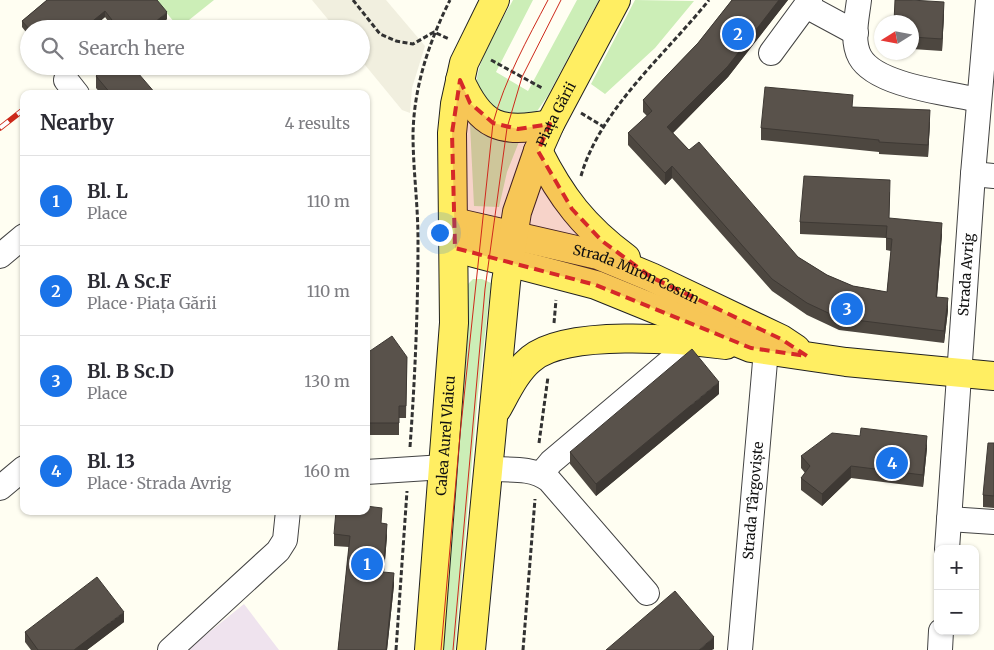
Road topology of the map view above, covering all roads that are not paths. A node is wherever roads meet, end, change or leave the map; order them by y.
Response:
1 (495, 0) edge
2 (616, 0) edge
3 (859, 0) edge
4 (988, 0) edge
5 (808, 3) edge
6 (856, 32) junction
7 (771, 53) dead end
8 (460, 80) junction
9 (980, 100) junction
10 (556, 112) junction
11 (538, 151) junction
12 (984, 175) edge
13 (454, 222) junction
14 (513, 234) junction
15 (20, 239) edge
16 (455, 248) junction
17 (0, 256) edge
18 (508, 262) junction
19 (651, 277) junction
20 (692, 343) junction
21 (759, 349) junction
22 (807, 356) junction
23 (958, 373) junction
24 (994, 376) edge
25 (493, 417) junction
26 (444, 467) junction
27 (489, 469) junction
28 (20, 471) edge
29 (370, 472) edge
30 (541, 474) junction
31 (0, 488) edge
32 (288, 515) edge
33 (949, 518) junction
34 (994, 522) edge
35 (947, 545) edge
36 (647, 594) dead end
37 (941, 635) edge
38 (170, 650) edge
39 (429, 650) edge
40 (471, 650) edge
41 (740, 650) edge
42 (940, 650) edge

1 - 8 main road
2 - 10 main road, Piața Gării
3 - 6 street
4 - 9 street, Strada Avrig
5 - 6 street
5 - 7 street
6 - 9 street
8 - 10 main road
8 - 13 main road
9 - 12 street, Strada Avrig
10 - 11 main road, Piața Gării
11 - 14 main road, Piața Gării
11 - 19 main road
12 - 23 street, Strada Avrig
13 - 14 main road, Strada Miron Costin
13 - 16 main road, Calea Aurel Vlaicu
14 - 18 main road
14 - 19 main road, Strada Miron Costin
15 - 17 street
16 - 18 main road, Strada Miron Costin
16 - 26 main road, Calea Aurel Vlaicu
18 - 21 main road, Strada Miron Costin
18 - 25 main road
19 - 22 main road, Strada Miron Costin
20 - 21 main road
20 - 25 main road
20 - 30 street
21 - 22 main road, Strada Miron Costin
21 - 41 street, Strada Târgoviște
22 - 23 main road, Strada Miron Costin
23 - 24 main road, Strada Miron Costin
23 - 33 street, Strada Avrig
25 - 27 main road
26 - 29 street
26 - 39 main road, Calea Aurel Vlaicu
27 - 30 street
27 - 40 main road
28 - 31 street
30 - 36 street
32 - 38 street
33 - 34 street
33 - 35 street, Strada Avrig
37 - 42 street

